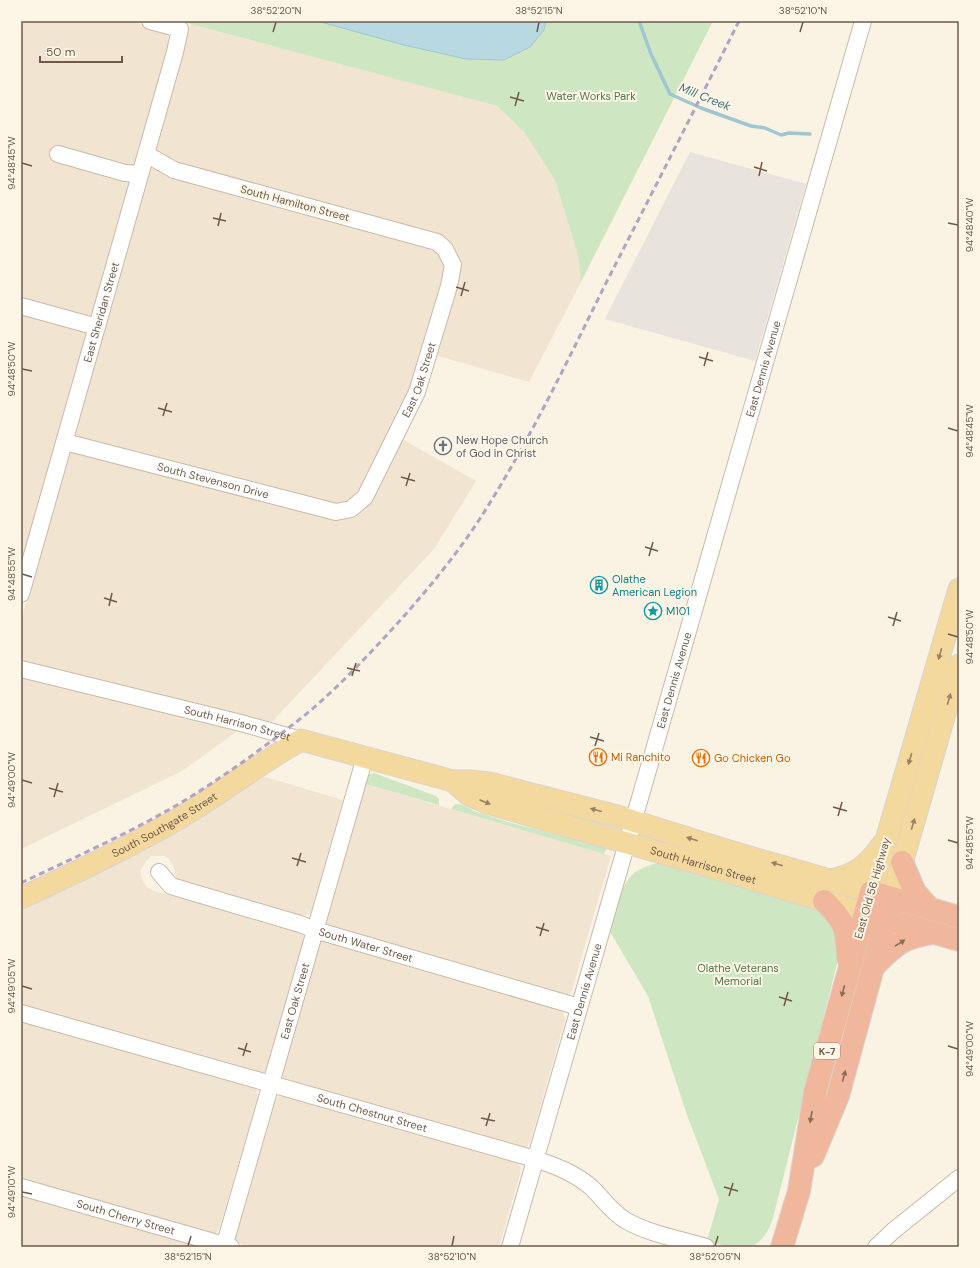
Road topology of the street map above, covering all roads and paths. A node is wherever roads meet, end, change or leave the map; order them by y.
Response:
1 (150, 21) edge
2 (863, 21) edge
3 (58, 154) dead end
4 (146, 154) junction
5 (140, 174) junction
6 (445, 249) joint
7 (21, 306) edge
8 (97, 327) junction
9 (65, 442) junction
10 (359, 503) joint
11 (959, 589) edge
12 (21, 594) edge
13 (959, 665) edge
14 (21, 668) edge
15 (301, 740) junction
16 (365, 757) junction
17 (453, 781) junction
18 (633, 821) junction
19 (886, 839) junction
20 (628, 843) junction
21 (902, 862) junction
22 (159, 872) dead end
23 (830, 880) junction
24 (871, 892) junction
25 (21, 898) edge
26 (892, 898) junction
27 (824, 901) junction
28 (929, 908) junction
29 (865, 913) junction
30 (959, 917) edge
31 (886, 919) junction
32 (315, 930) junction
33 (933, 933) junction
34 (959, 940) edge
35 (874, 967) junction
36 (849, 970) junction
37 (579, 1007) junction
38 (21, 1013) edge
39 (270, 1084) junction
40 (535, 1159) junction
41 (959, 1178) edge
42 (21, 1187) edge
43 (799, 1190) junction
44 (226, 1246) edge
45 (510, 1247) edge
46 (706, 1247) edge
47 (782, 1247) edge
48 (876, 1247) edge

1 - 4 street, East Sheridan Street
2 - 18 street, East Dennis Avenue
3 - 5 street
4 - 5 street, East Sheridan Street
4 - 6 street, South Hamilton Street
5 - 8 street, East Sheridan Street
6 - 10 street, East Oak Street
7 - 8 street
8 - 9 street, East Sheridan Street
9 - 10 street, South Stevenson Drive
9 - 12 street, East Sheridan Street
11 -> 19 main road, East Old 56 Highway
21 -> 13 main road, East Old 56 Highway
14 - 15 street, South Harrison Street
15 - 16 main road, South Harrison Street
15 - 25 main road, South Southgate Street
16 - 17 main road, South Harrison Street
16 - 32 street, East Oak Street
18 -> 17 main road, South Harrison Street
17 -> 20 main road, South Harrison Street
18 - 20 street, East Dennis Avenue
23 -> 18 main road, South Harrison Street
19 - 23 main road
19 - 24 main road, East Old 56 Highway
20 - 27 main road, South Harrison Street
20 - 37 street, East Dennis Avenue
21 - 26 main road, East Old 56 Highway
21 - 28 highway
22 - 32 street, South Water Street
23 - 24 main road, South Harrison Street
24 - 26 highway, South Harrison Street
24 - 29 highway, East Old 56 Highway / K-7
26 - 28 highway, South Harrison Street
26 - 31 highway, East Old 56 Highway
27 - 29 main road, South Harrison Street
27 - 36 highway
28 - 30 highway, South Harrison Street
29 - 31 highway, South Harrison Street
29 - 36 highway, East Old 56 Highway / K-7
31 - 33 highway, South Harrison Street
31 - 35 highway, East Old 56 Highway
32 - 37 street, South Water Street
32 - 39 street, East Oak Street
33 - 34 highway, South Harrison Street / K-7
35 -> 33 highway, K-7
43 -> 35 highway, East Old 56 Highway / K-7
36 -> 43 highway, East Old 56 Highway / K-7
37 - 40 street, East Dennis Avenue
38 - 39 street, South Chestnut Street
39 - 40 street, South Chestnut Street
39 - 44 street, East Oak Street
40 - 45 street, East Dennis Avenue
40 - 46 street, South Chestnut Street
41 - 48 street
42 - 44 street, South Cherry Street
43 - 47 highway, East Old 56 Highway / K-7

